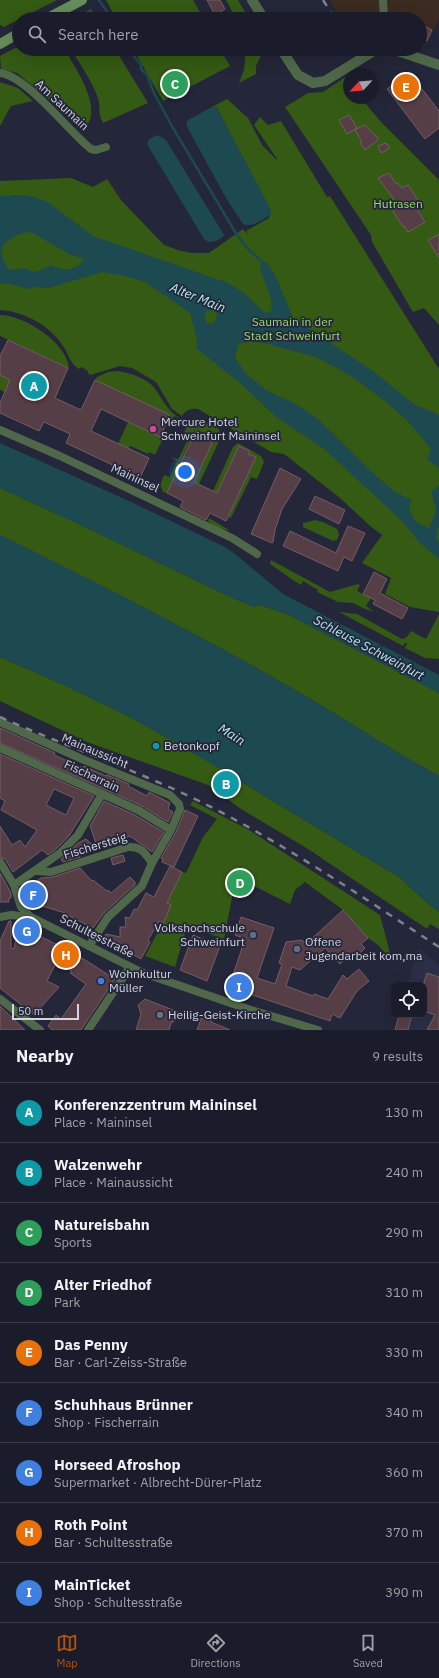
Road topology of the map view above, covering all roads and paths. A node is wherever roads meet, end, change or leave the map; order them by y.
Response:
1 (82, 0) edge
2 (252, 0) edge
3 (383, 0) edge
4 (59, 12) edge
5 (260, 12) edge
6 (384, 12) edge
7 (12, 37) edge
8 (0, 44) edge
9 (286, 56) edge
10 (365, 56) edge
11 (413, 56) edge
12 (439, 65) edge
13 (0, 73) edge
14 (106, 147) dead end
15 (0, 430) edge
16 (257, 554) dead end
17 (0, 722) edge
18 (0, 748) edge
19 (102, 794) junction
20 (171, 830) junction
21 (0, 862) edge
22 (152, 863) junction
23 (37, 871) junction
24 (14, 885) junction
25 (0, 917) edge
26 (31, 917) junction
27 (89, 946) junction
28 (130, 967) junction
29 (0, 998) edge
30 (314, 1029) edge
31 (40, 1030) edge
32 (88, 1030) edge

1 - 4 main road
2 - 5 street
3 - 6 street
7 - 8 main road
9 - 10 street
11 - 12 street
13 - 14 street, Am Saumain
15 - 16 street, Maininsel
17 - 20 street, Mainaussicht
18 - 19 street, Fischerrain
19 - 20 street, Fischerrain
19 - 23 street, Fischersteig
20 - 22 street
21 - 24 street
22 - 23 street, Fischersteig
22 - 27 street
23 - 24 street, Fischersteig
24 - 26 street
25 - 26 street
26 - 27 street, Schultesstraße
27 - 28 street, Schultesstraße
28 - 30 street, Schultesstraße
28 - 32 street
29 - 31 street

